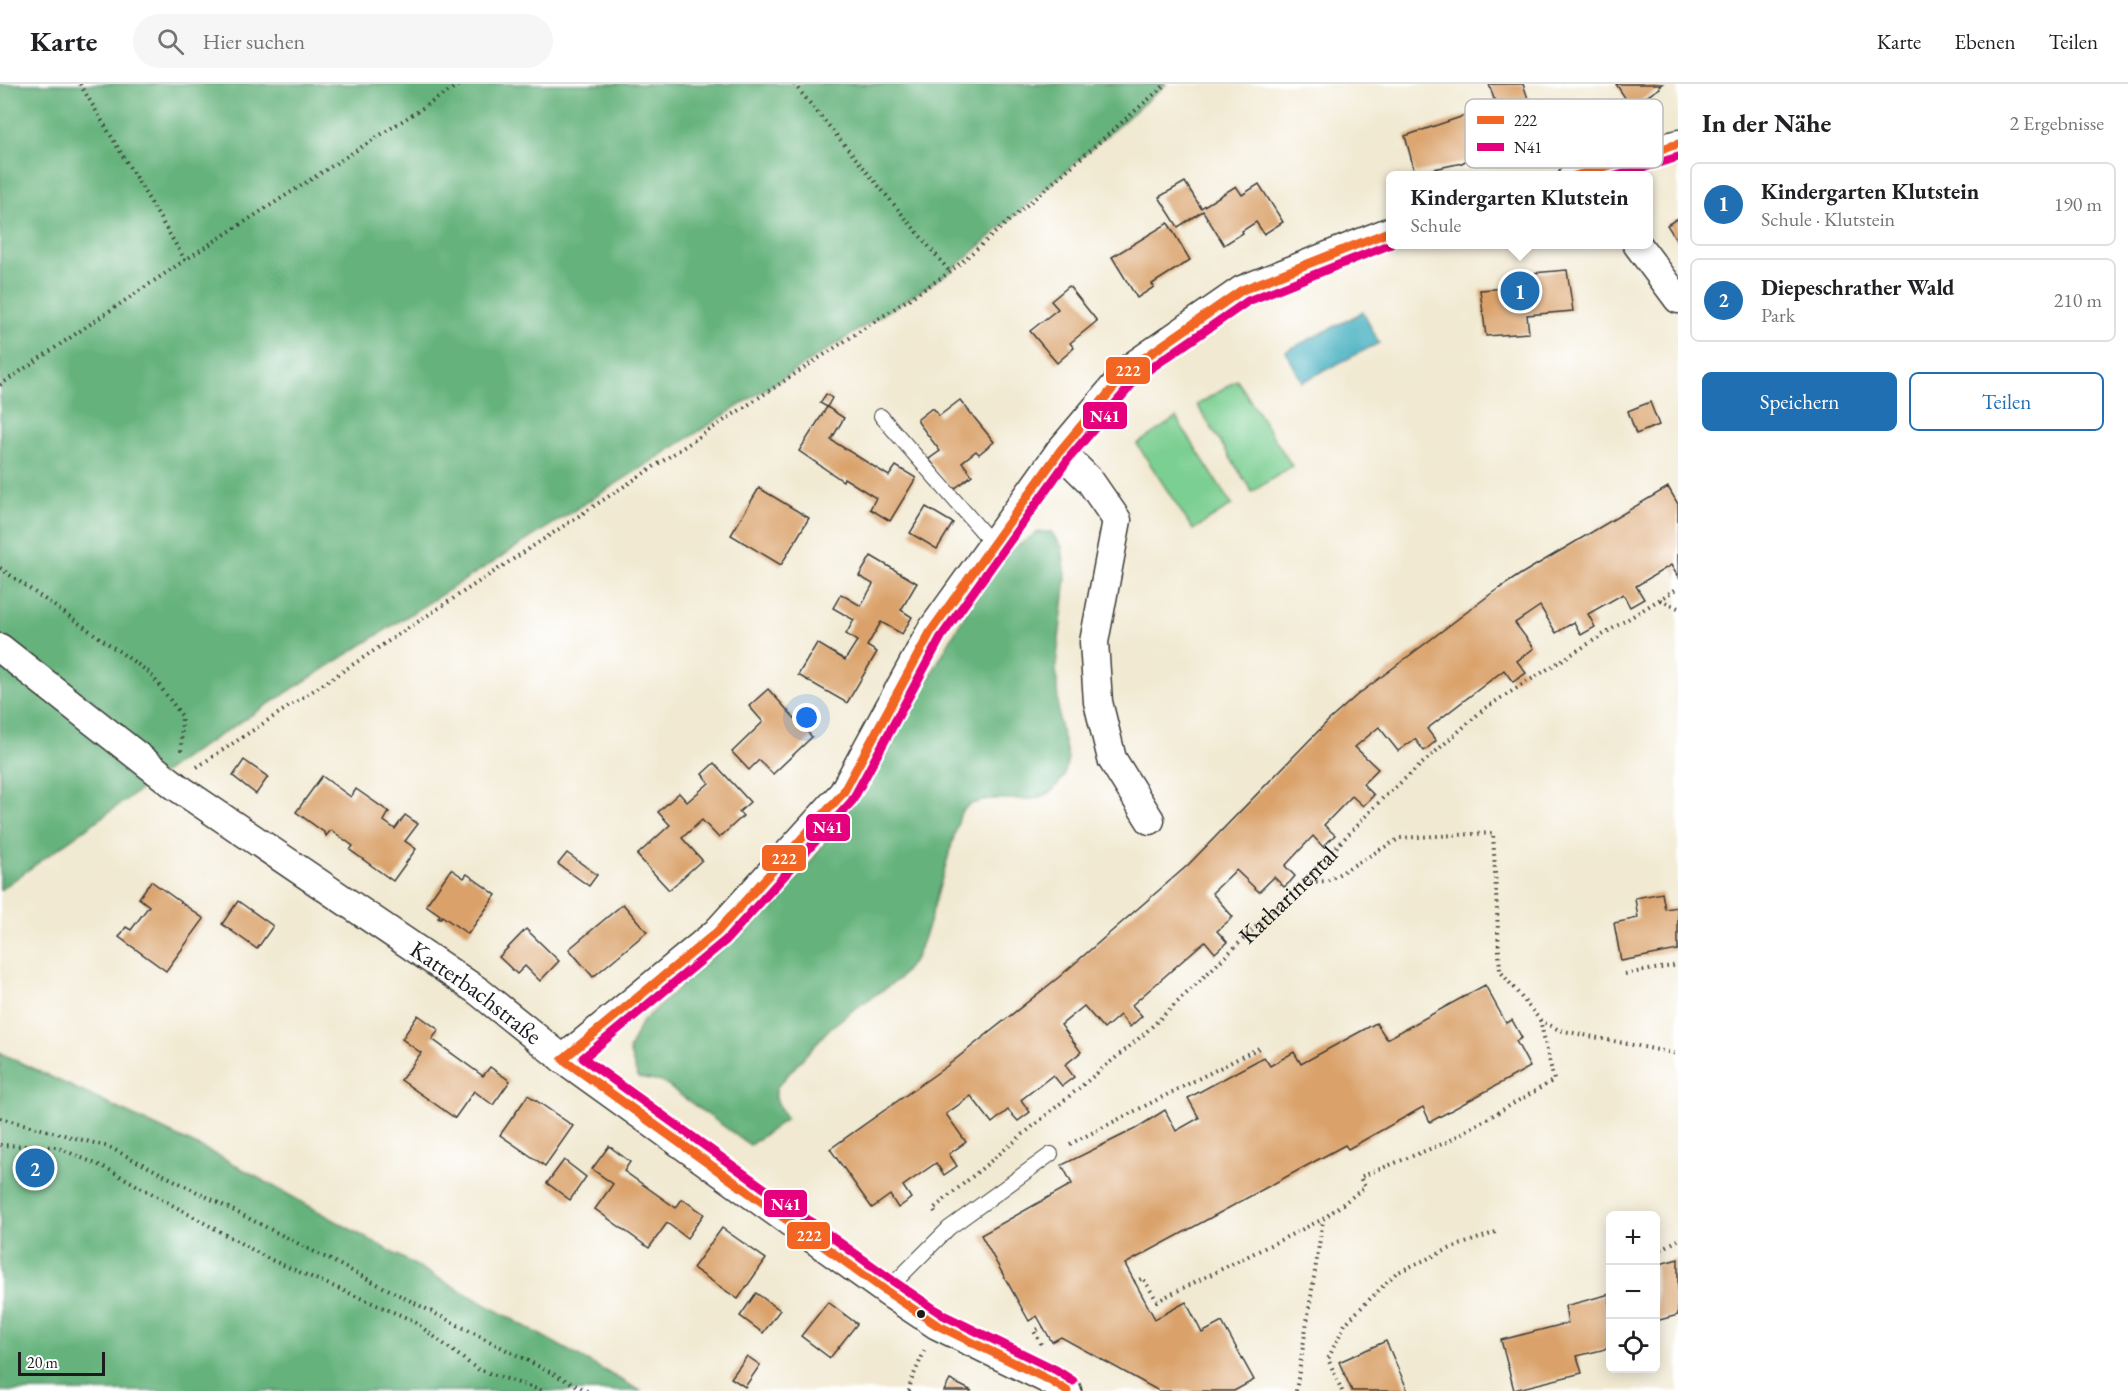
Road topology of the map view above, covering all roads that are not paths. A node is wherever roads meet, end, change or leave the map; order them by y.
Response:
1 (1678, 144) edge
2 (1663, 149) edge
3 (1386, 233) edge
4 (1641, 249) edge
5 (1678, 299) edge
6 (881, 416) dead end
7 (1060, 451) junction
8 (993, 544) junction
9 (0, 648) edge
10 (1150, 820) dead end
11 (563, 1059) junction
12 (1051, 1154) road end
13 (886, 1290) junction
14 (1067, 1391) edge

1 - 2 street
3 - 7 street
4 - 5 street
6 - 8 lane
7 - 8 street
7 - 10 street
8 - 11 street
9 - 11 street, Katterbachstraße
11 - 13 street, Katterbachstraße
12 - 13 lane
13 - 14 street, Katterbachstraße

